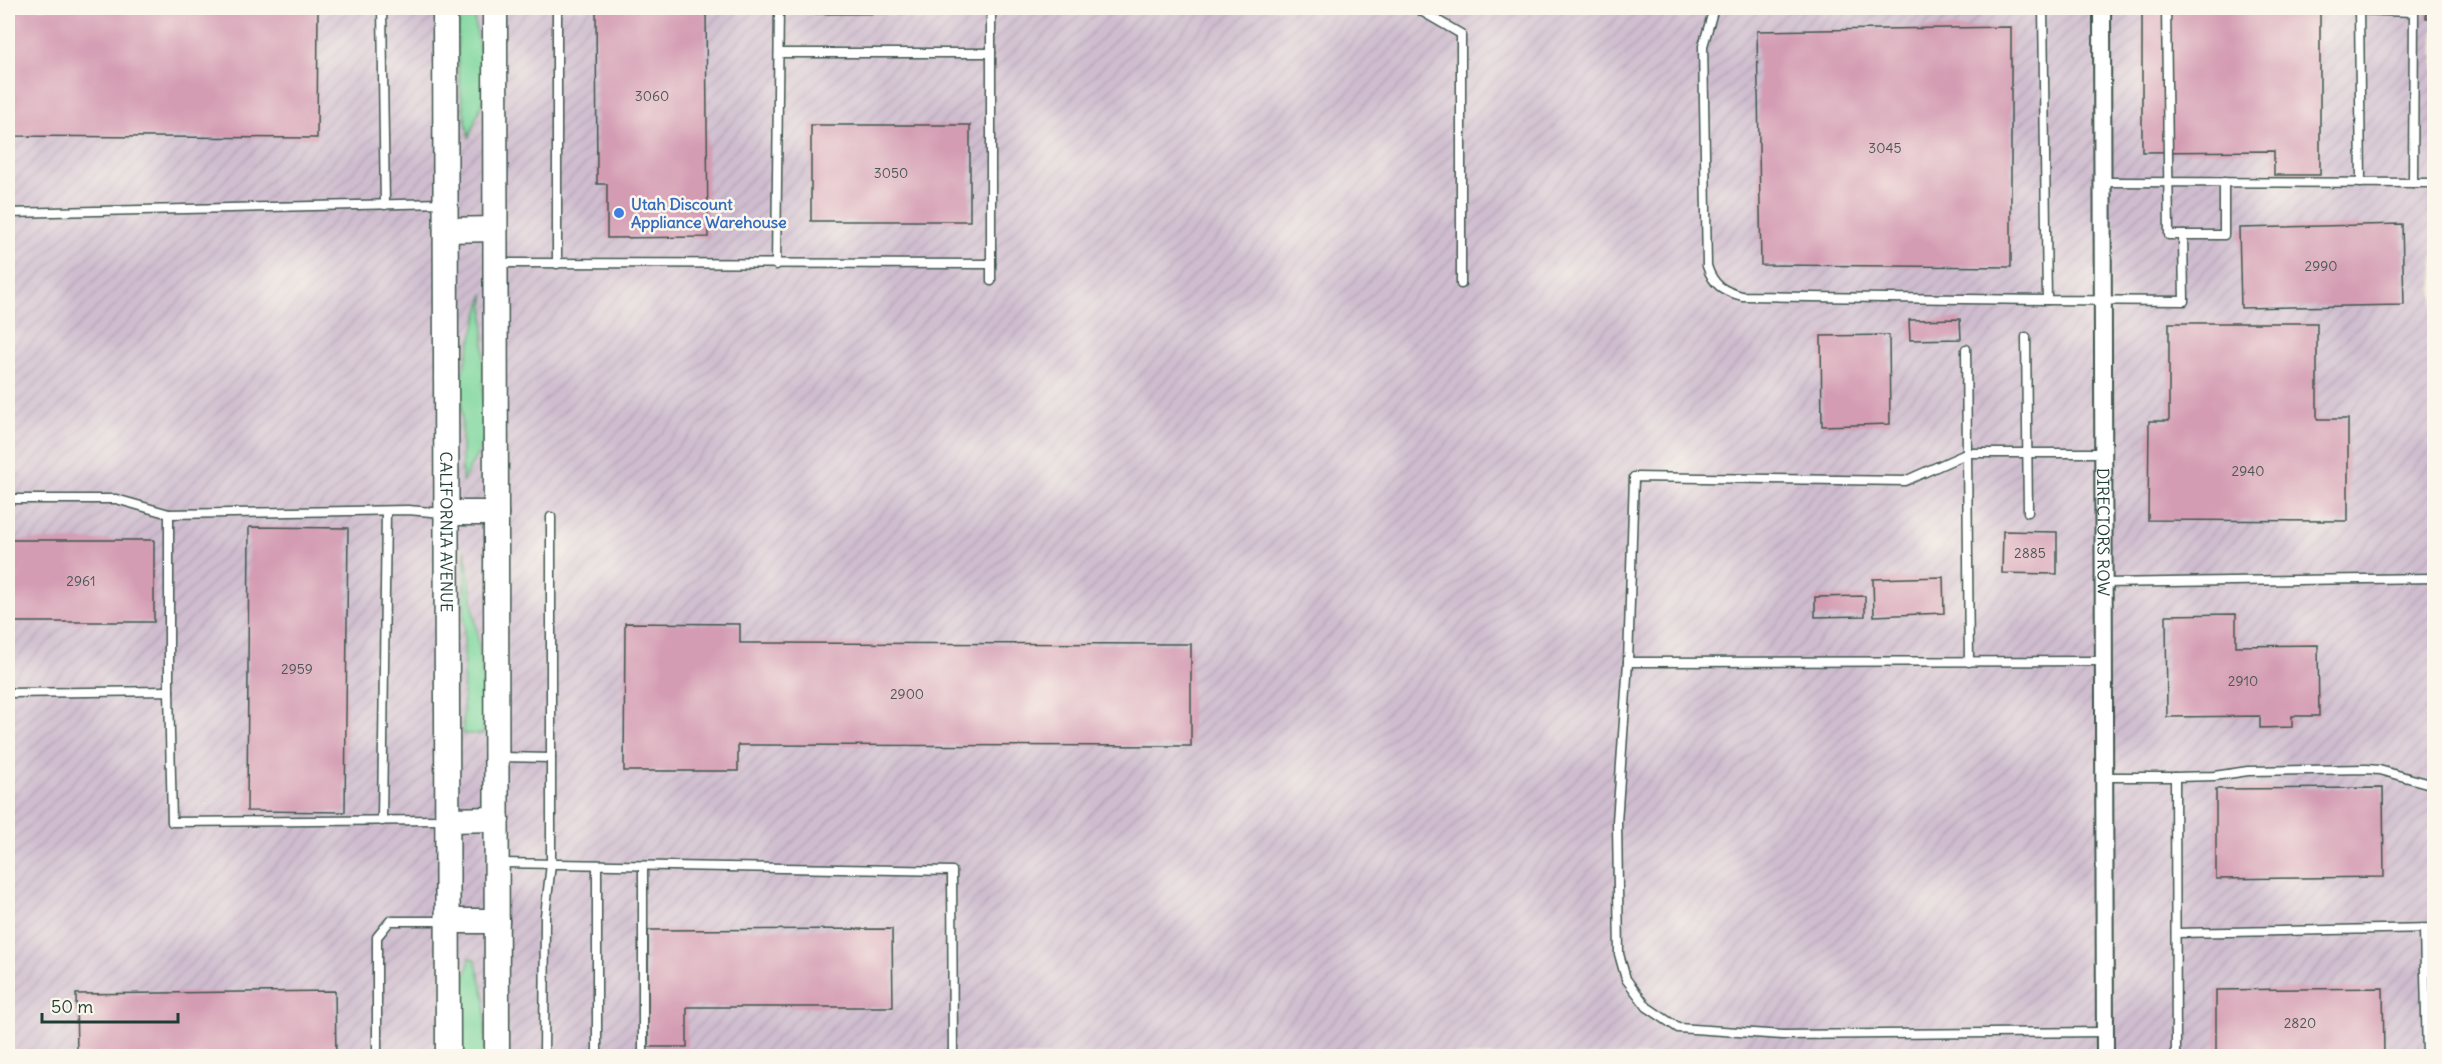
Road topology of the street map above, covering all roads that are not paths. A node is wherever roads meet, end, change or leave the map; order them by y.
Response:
1 (382, 8) edge
2 (445, 8) edge
3 (495, 8) edge
4 (557, 8) edge
5 (779, 8) edge
6 (990, 8) edge
7 (1416, 8) edge
8 (1713, 8) edge
9 (2043, 8) edge
10 (2102, 8) edge
11 (2166, 8) edge
12 (2359, 9) edge
13 (779, 53) junction
14 (990, 54) junction
15 (2102, 182) junction
16 (2168, 182) junction
17 (2224, 182) junction
18 (2361, 183) junction
19 (2414, 183) junction
20 (2434, 183) edge
21 (446, 203) junction
22 (385, 205) junction
23 (8, 213) edge
24 (495, 229) junction
25 (446, 230) junction
26 (2183, 235) junction
27 (495, 263) junction
28 (557, 264) junction
29 (991, 264) junction
30 (776, 265) junction
31 (991, 281) dead end
32 (1461, 284) dead end
33 (2047, 300) junction
34 (2103, 301) junction
35 (2026, 337) dead end
36 (1966, 349) dead end
37 (1968, 453) junction
38 (2027, 453) junction
39 (2103, 453) junction
40 (8, 499) edge
41 (386, 511) junction
42 (2028, 512) dead end
43 (446, 513) junction
44 (496, 513) junction
45 (169, 514) junction
46 (551, 517) dead end
47 (2434, 578) edge
48 (2104, 583) junction
49 (2104, 661) junction
50 (1628, 662) junction
51 (1969, 663) junction
52 (169, 691) junction
53 (8, 693) edge
54 (496, 757) junction
55 (551, 758) junction
56 (2104, 777) junction
57 (2175, 777) junction
58 (2434, 784) edge
59 (496, 819) junction
60 (447, 820) junction
61 (382, 821) junction
62 (496, 863) junction
63 (551, 864) junction
64 (597, 865) junction
65 (643, 866) junction
66 (447, 921) junction
67 (496, 921) junction
68 (2434, 928) edge
69 (2424, 929) junction
70 (2176, 933) junction
71 (2105, 1032) junction
72 (377, 1056) edge
73 (448, 1056) edge
74 (497, 1056) edge
75 (544, 1056) edge
76 (593, 1056) edge
77 (644, 1056) edge
78 (953, 1056) edge
79 (2105, 1056) edge
80 (2176, 1056) edge
81 (2427, 1056) edge

1 - 22 lane
2 - 21 main road, CALIFORNIA AVENUE
3 - 24 main road
4 - 28 lane
5 - 13 lane
6 - 14 lane
7 - 32 lane
8 - 33 lane
9 - 33 lane
10 - 15 street, DIRECTORS ROW
11 - 16 lane
12 - 18 lane
12 - 19 lane
13 - 14 lane
13 - 30 lane
14 - 29 lane
15 - 16 lane
15 - 34 street, DIRECTORS ROW
16 - 17 lane
16 - 26 lane
17 - 18 lane
17 - 26 lane
18 - 19 lane
19 - 20 lane
21 - 22 lane
21 - 25 main road, CALIFORNIA AVENUE
22 - 23 lane
24 - 25 main road
24 - 27 main road
25 - 43 main road, CALIFORNIA AVENUE
26 - 34 lane
27 - 28 lane
27 - 44 main road
28 - 30 lane
29 - 30 lane
29 - 31 lane
33 - 34 lane
34 - 39 street, DIRECTORS ROW
35 - 38 lane
36 - 37 lane
37 - 38 lane
37 - 50 lane
37 - 51 lane
38 - 39 lane
38 - 42 lane
39 - 48 street, DIRECTORS ROW
40 - 45 lane
41 - 43 lane
41 - 45 lane
41 - 61 lane
43 - 44 main road
43 - 60 main road, CALIFORNIA AVENUE
44 - 54 main road
45 - 52 lane
46 - 55 lane
47 - 48 lane
48 - 49 street, DIRECTORS ROW
49 - 51 lane
49 - 56 street, DIRECTORS ROW
50 - 51 lane
50 - 71 lane
52 - 53 lane
52 - 61 lane
54 - 55 lane
54 - 59 main road
55 - 63 lane
56 - 57 lane
56 - 71 street, DIRECTORS ROW
57 - 58 lane
57 - 70 lane
59 - 60 main road
59 - 62 main road
60 - 61 lane
60 - 66 main road, CALIFORNIA AVENUE
62 - 63 lane
62 - 67 main road
63 - 64 lane
63 - 75 lane
64 - 65 lane
64 - 76 lane
65 - 77 lane
65 - 78 lane
66 - 67 main road
66 - 72 lane
66 - 73 main road, CALIFORNIA AVENUE
67 - 74 main road
68 - 69 lane
69 - 70 lane
69 - 81 lane
70 - 80 lane
71 - 79 street, DIRECTORS ROW

